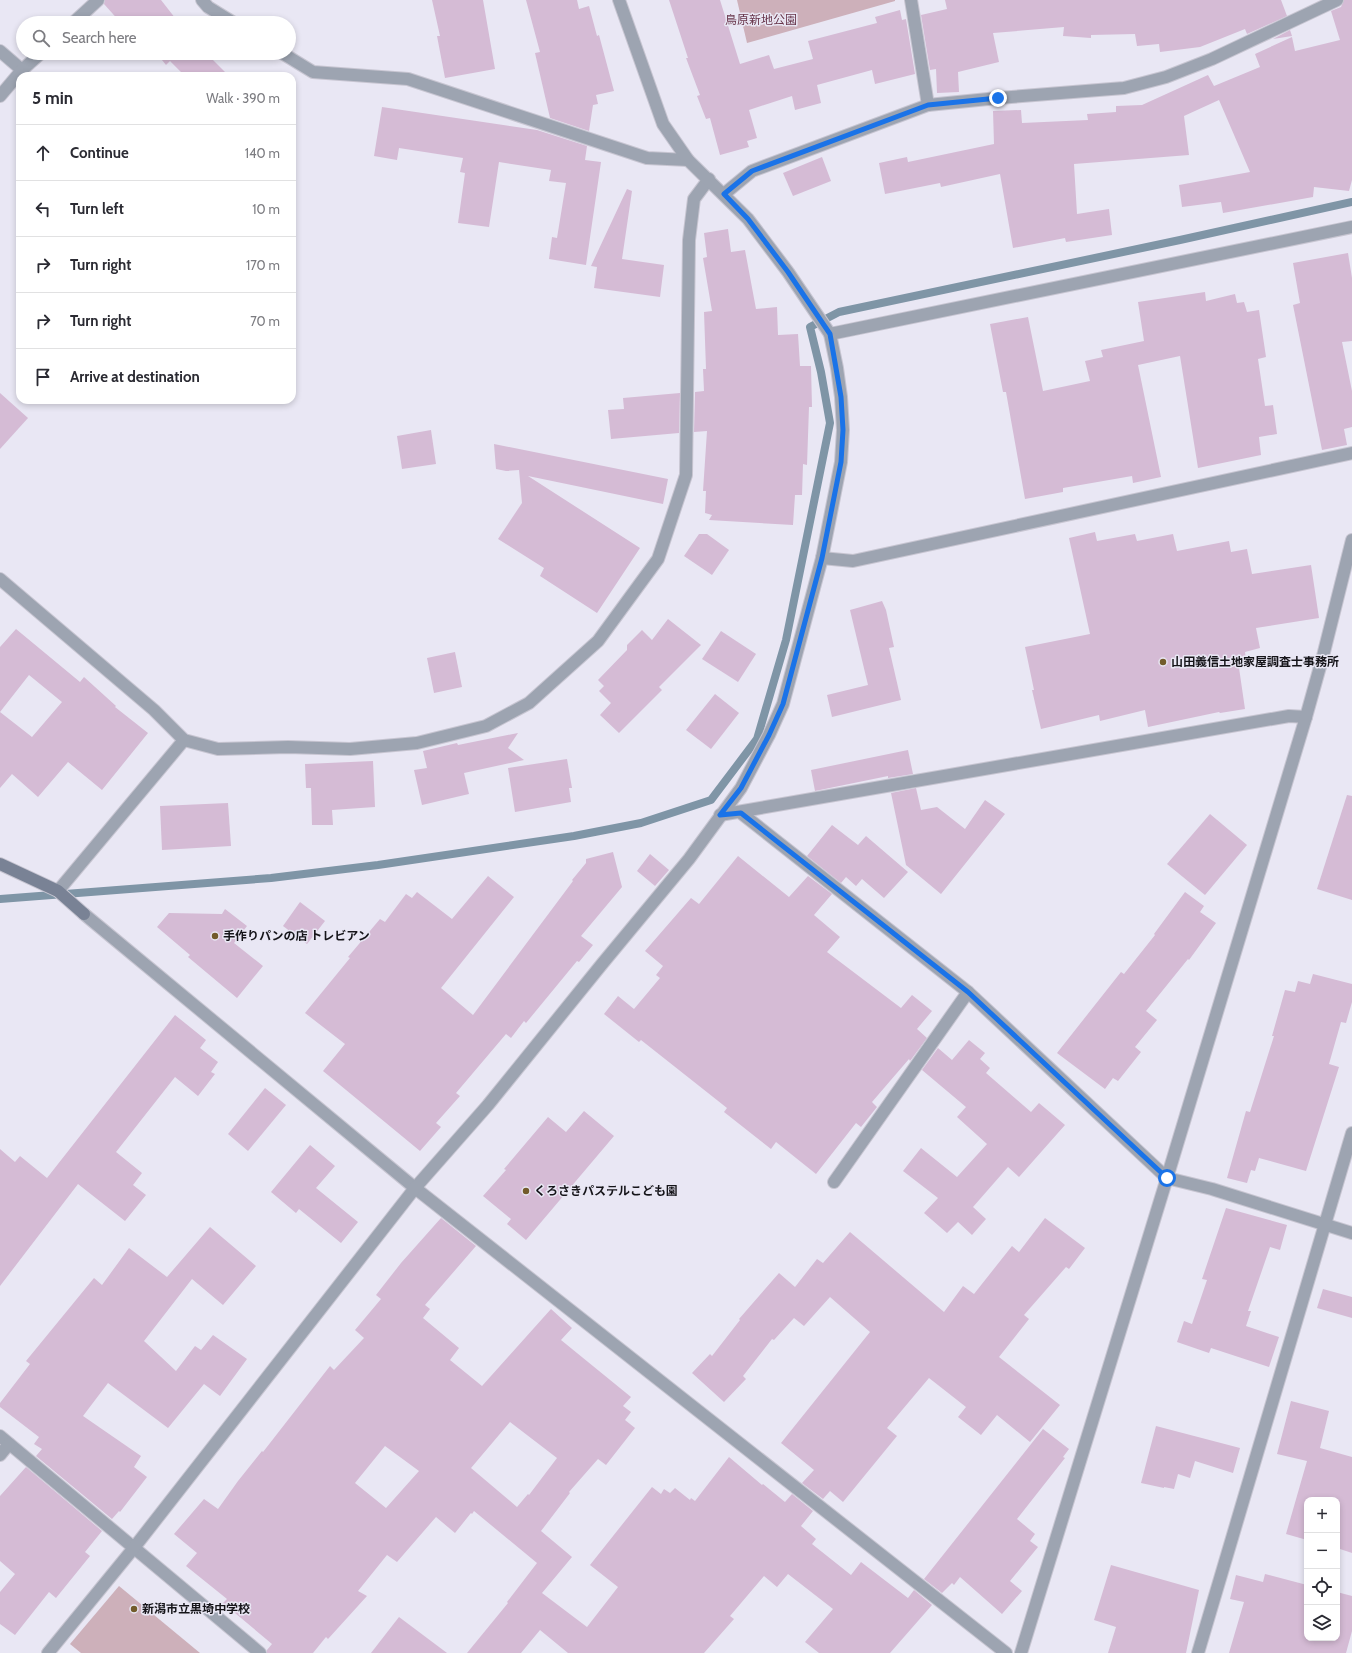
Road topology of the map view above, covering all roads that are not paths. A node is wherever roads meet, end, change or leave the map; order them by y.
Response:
1 (98, 0) edge
2 (202, 0) edge
3 (619, 0) edge
4 (911, 0) edge
5 (1337, 0) edge
6 (81, 16) edge
7 (223, 16) edge
8 (0, 51) edge
9 (33, 60) edge
10 (293, 60) edge
11 (22, 70) joint
12 (16, 77) edge
13 (0, 96) edge
14 (928, 105) junction
15 (688, 160) junction
16 (709, 179) junction
17 (724, 194) junction
18 (1352, 227) edge
19 (830, 334) junction
20 (1352, 453) edge
21 (1352, 540) edge
22 (822, 558) junction
23 (0, 579) edge
24 (1306, 717) junction
25 (184, 740) junction
26 (741, 813) junction
27 (720, 815) junction
28 (0, 864) edge
29 (58, 891) junction
30 (968, 992) junction
31 (1352, 1133) edge
32 (1167, 1178) junction
33 (834, 1182) dead end
34 (415, 1188) junction
35 (1324, 1226) junction
36 (1352, 1233) edge
37 (4, 1440) edge
38 (0, 1455) edge
39 (133, 1549) junction
40 (48, 1653) edge
41 (260, 1653) edge
42 (1006, 1653) edge
43 (1021, 1653) edge
44 (1198, 1653) edge

1 - 6 street
2 - 7 street
3 - 15 street
4 - 14 street
5 - 14 street
8 - 11 street
9 - 11 street
10 - 15 street
12 - 13 street
14 - 17 street
15 - 16 street
16 - 17 street
16 - 25 street
17 - 19 street
18 - 19 street
19 - 22 street
20 - 22 street
21 - 24 street
22 - 27 street
23 - 25 street
24 - 26 street
24 - 32 street
25 - 29 street
26 - 27 street
26 - 30 street
27 - 34 street
28 - 29 street
29 - 34 street
30 - 32 street
30 - 33 street
31 - 35 street
32 - 35 street
32 - 43 street
34 - 39 street
34 - 42 street
35 - 36 street
35 - 44 street
37 - 38 street
37 - 39 street
39 - 40 street
39 - 41 street

